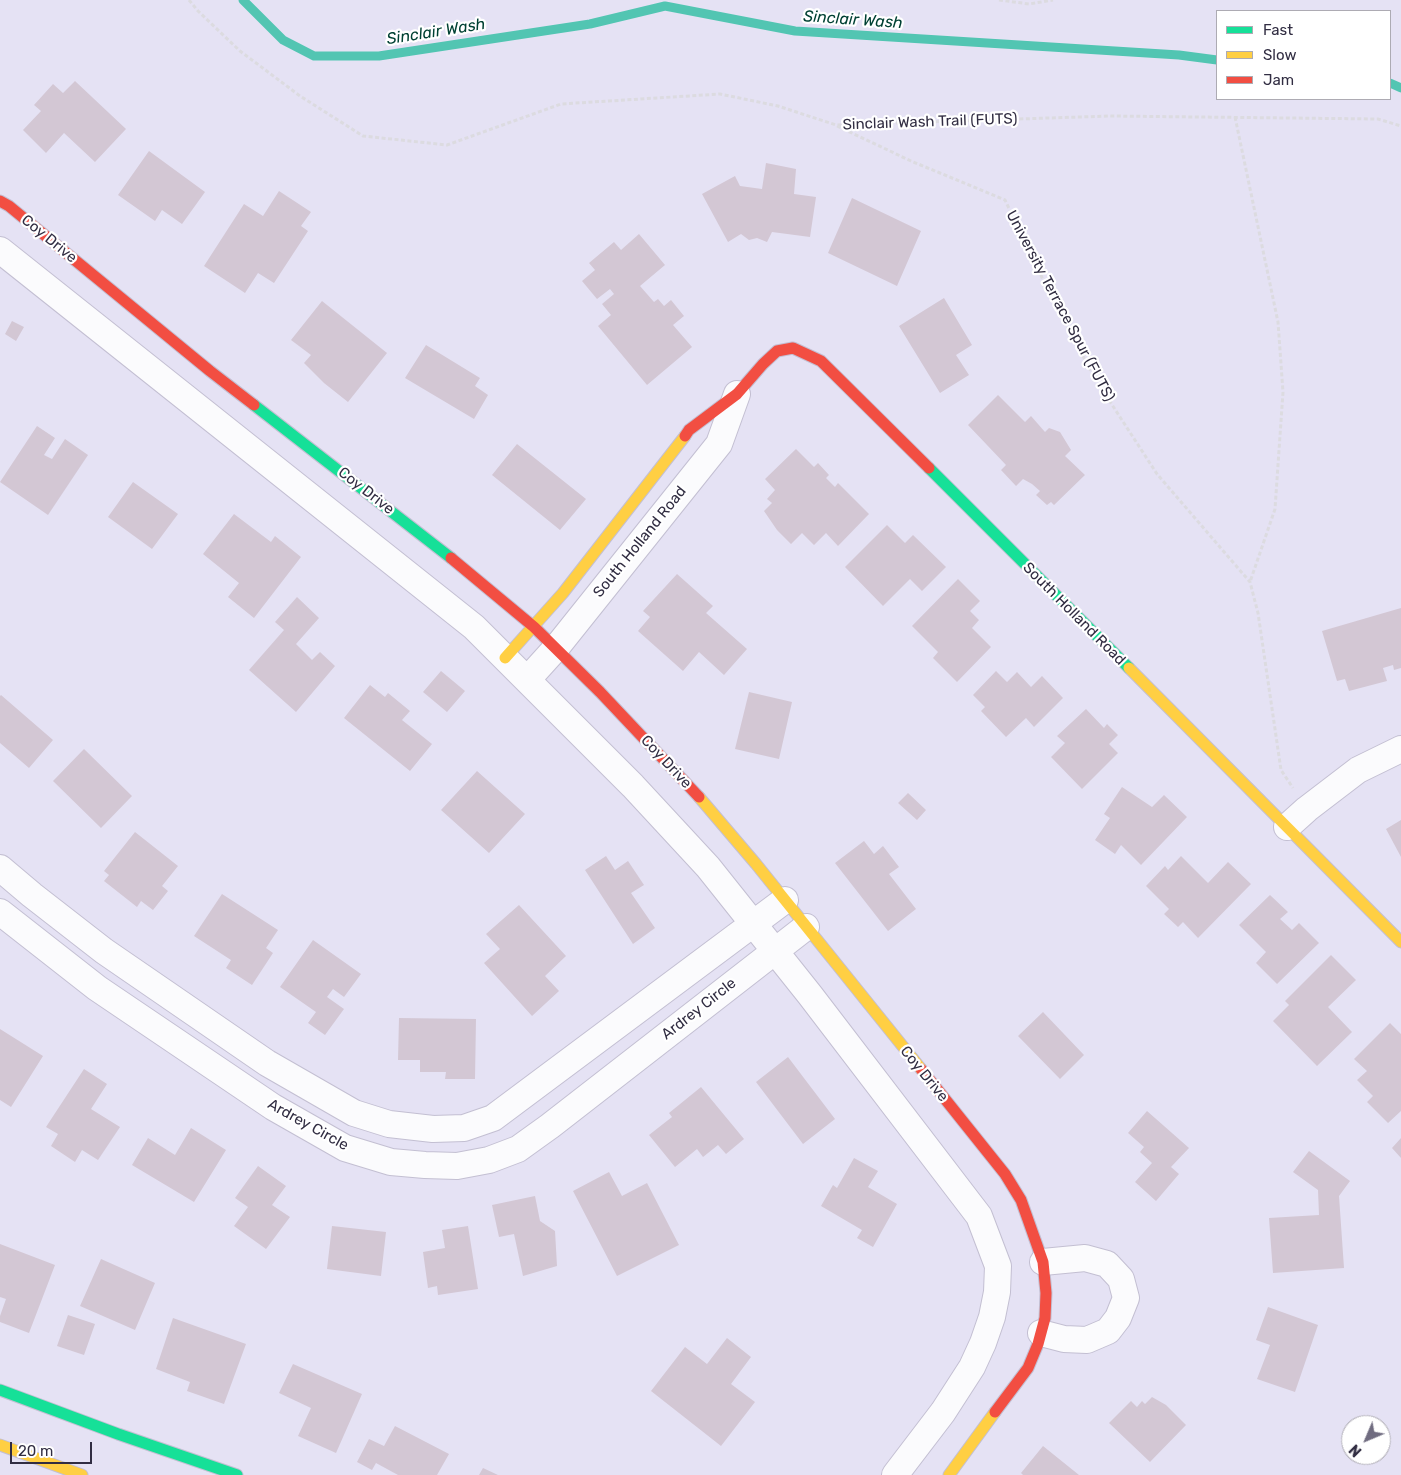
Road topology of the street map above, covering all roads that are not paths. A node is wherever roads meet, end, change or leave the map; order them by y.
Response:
1 (0, 201) edge
2 (0, 250) edge
3 (737, 394) junction
4 (534, 627) junction
5 (556, 648) junction
6 (505, 658) junction
7 (527, 680) junction
8 (1401, 749) edge
9 (1287, 827) junction
10 (0, 868) edge
11 (785, 900) junction
12 (0, 912) edge
13 (753, 924) junction
14 (806, 927) junction
15 (1401, 942) edge
16 (774, 951) junction
17 (1043, 1262) junction
18 (1041, 1333) junction
19 (0, 1390) edge
20 (0, 1445) edge
21 (82, 1475) edge
22 (237, 1475) edge
23 (895, 1475) edge
24 (949, 1475) edge

1 - 4 street, Coy Drive
2 - 6 street
3 - 4 street, South Holland Road
3 - 5 street, South Holland Road
3 - 9 street, South Holland Road
4 - 5 street, Coy Drive
4 - 6 street, South Holland Road
5 - 7 street, South Holland Road
5 - 11 street, Coy Drive
6 - 7 street
7 - 13 street
8 - 9 street
9 - 15 street, South Holland Road
10 - 13 street
11 - 13 street
11 - 14 street, Coy Drive
12 - 16 street, Ardrey Circle
13 - 16 street
14 - 16 street, Ardrey Circle
14 - 17 street, Coy Drive
16 - 23 street
17 - 18 street, Coy Drive
17 - 18 street
18 - 24 street, Coy Drive
19 - 22 street
20 - 21 street

